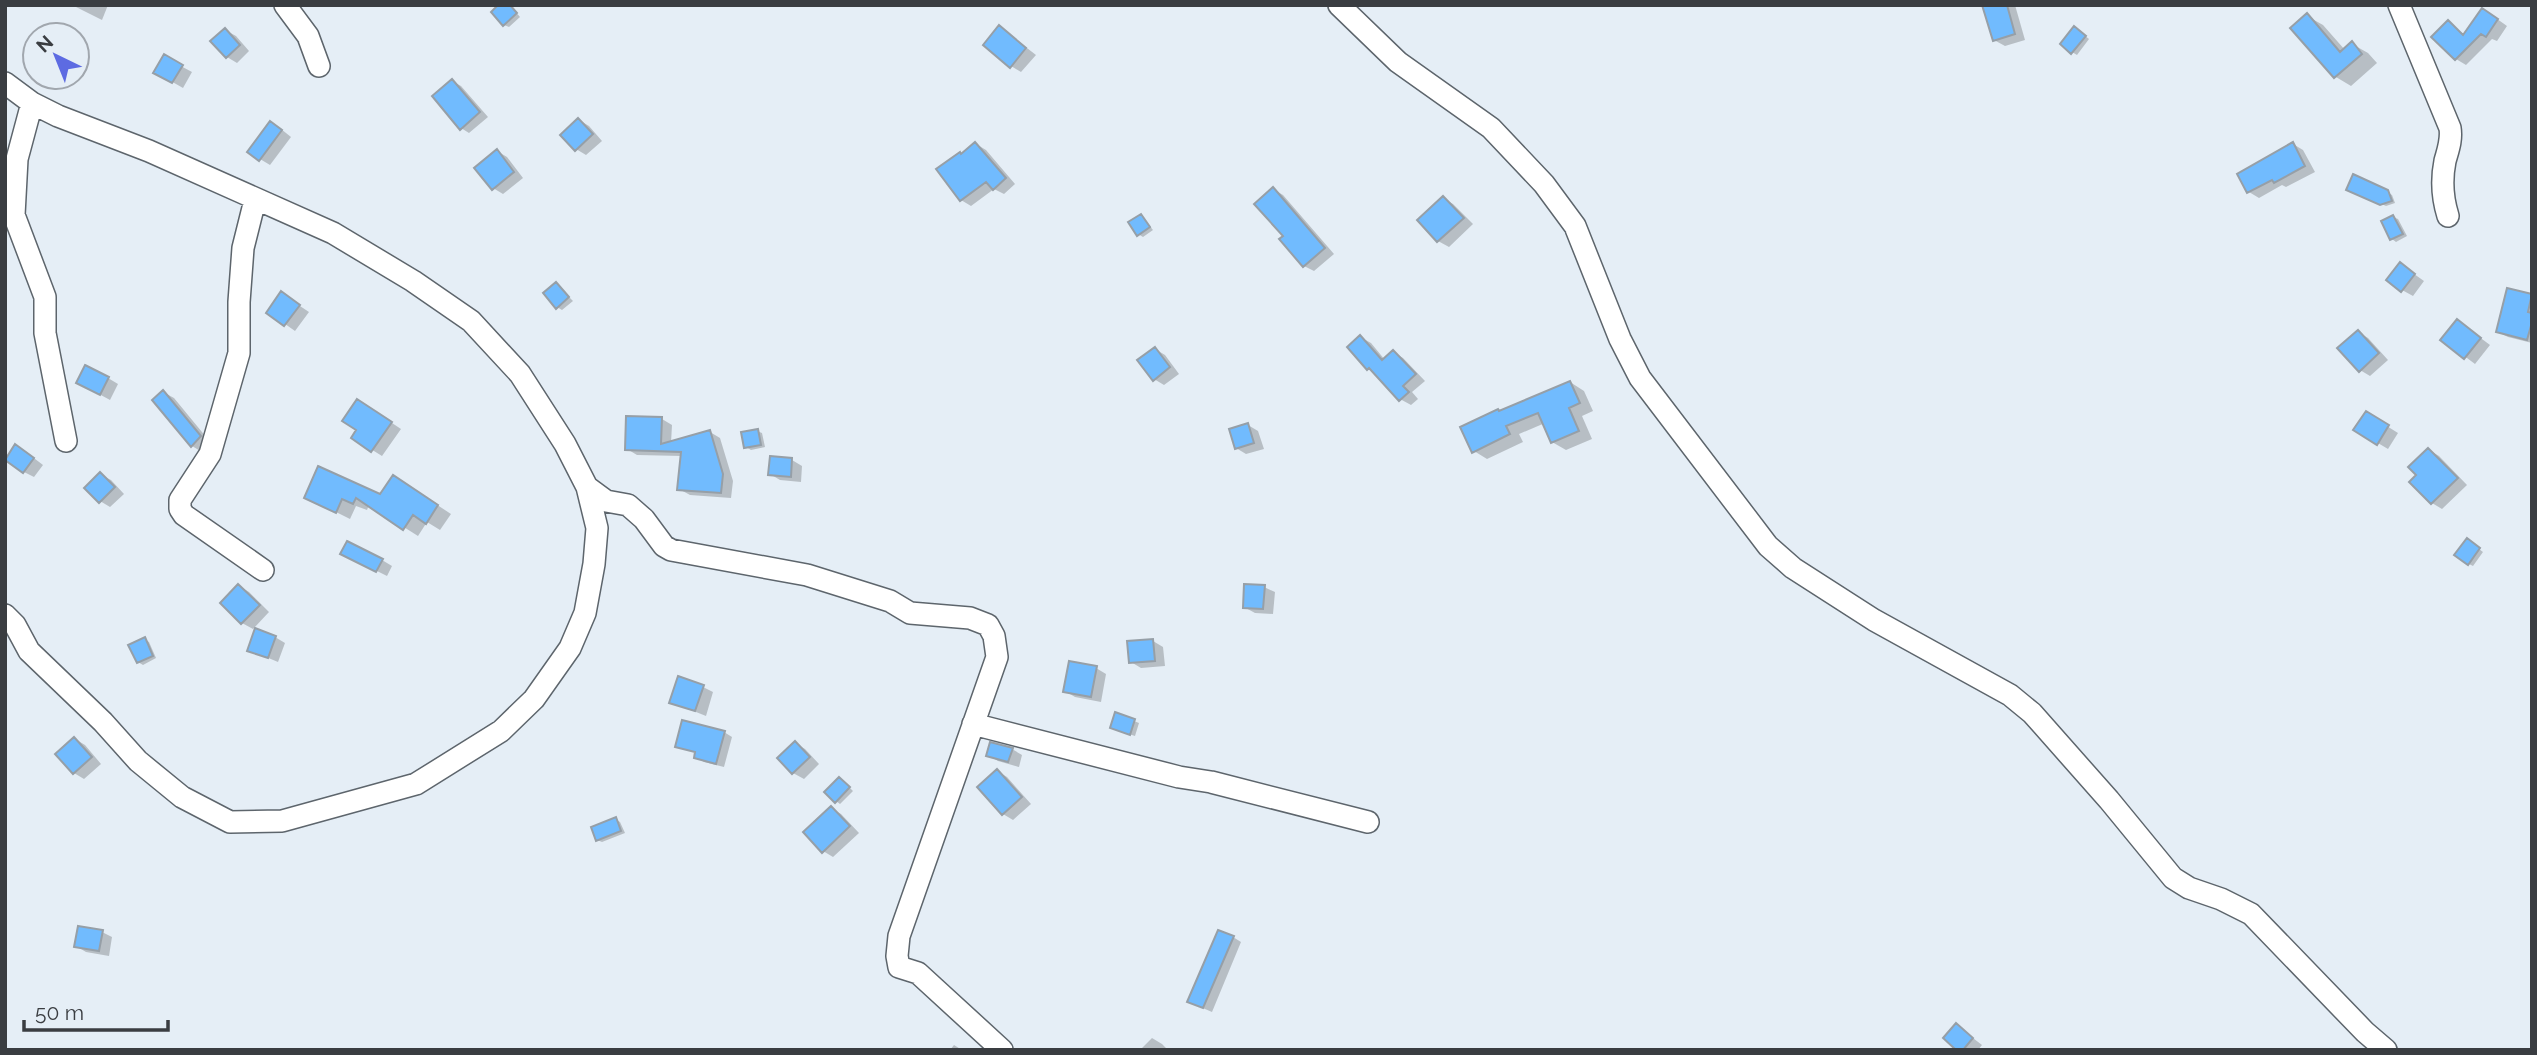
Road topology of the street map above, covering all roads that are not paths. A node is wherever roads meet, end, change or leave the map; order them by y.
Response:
1 (285, 5) edge
2 (1339, 5) edge
3 (2399, 5) edge
4 (319, 66) dead end
5 (5, 83) edge
6 (32, 103) junction
7 (255, 200) junction
8 (2448, 216) dead end
9 (66, 441) dead end
10 (587, 487) junction
11 (263, 570) dead end
12 (5, 615) edge
13 (973, 724) junction
14 (1368, 822) dead end
15 (1002, 1050) edge
16 (2386, 1050) edge

1 - 4 street
2 - 16 street
3 - 8 street
5 - 6 street
6 - 7 street
6 - 9 street
7 - 10 street
7 - 11 street
10 - 12 street
10 - 13 street
13 - 14 street
13 - 15 street

